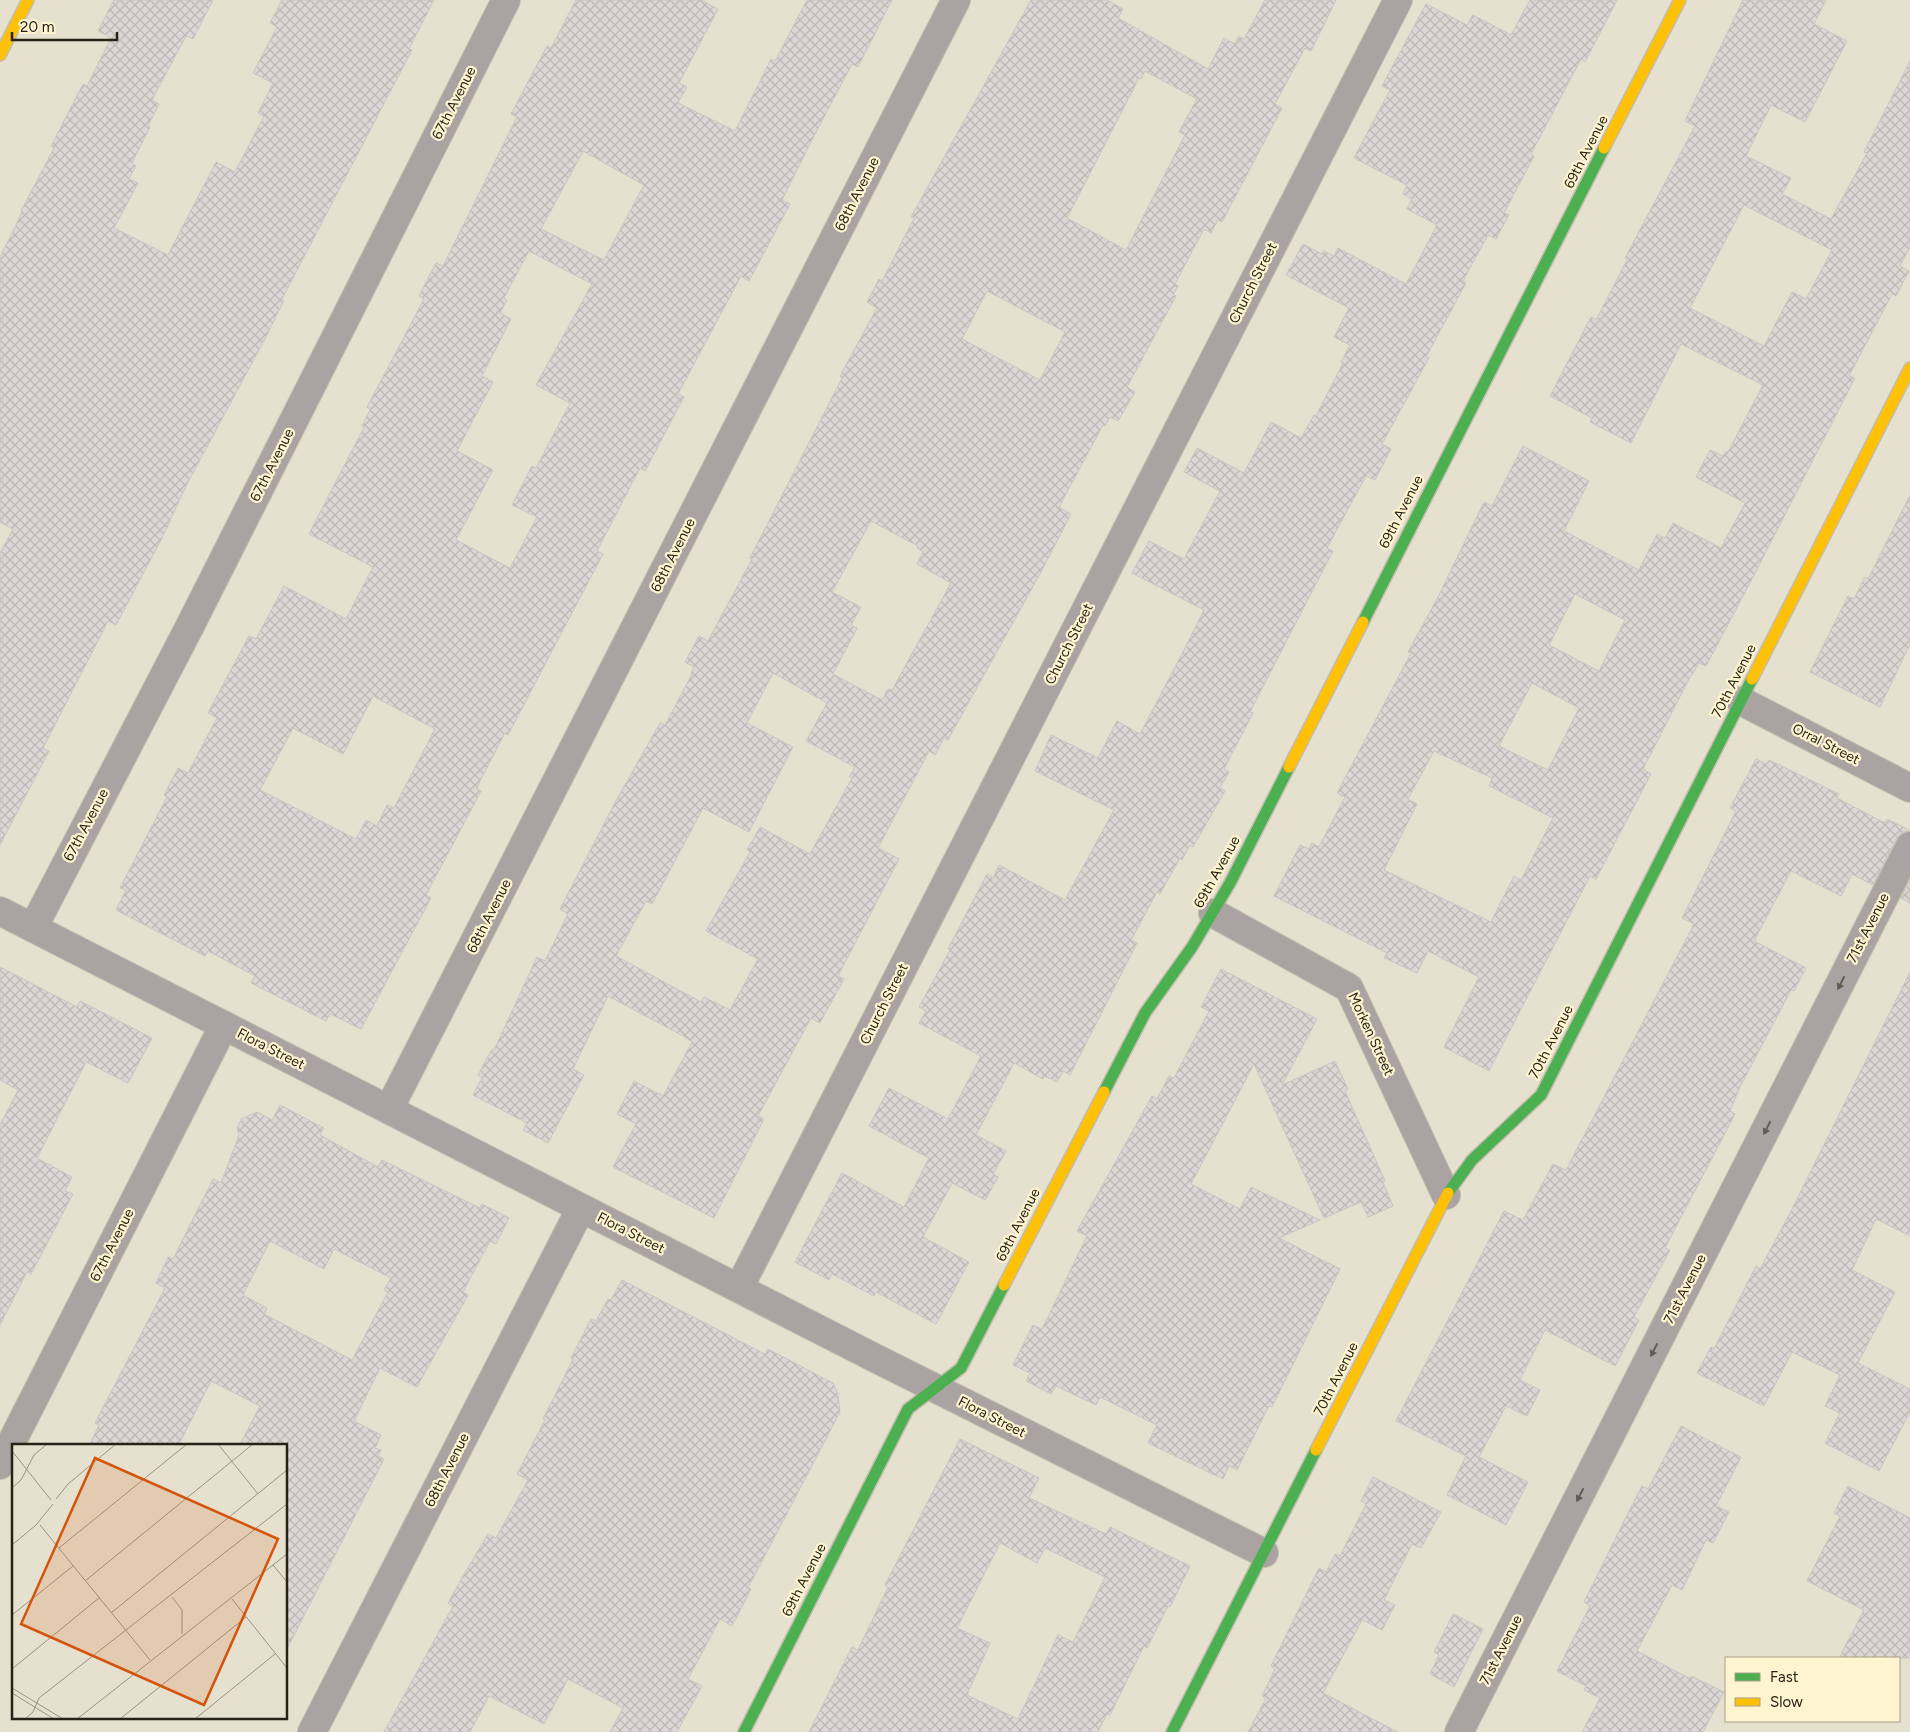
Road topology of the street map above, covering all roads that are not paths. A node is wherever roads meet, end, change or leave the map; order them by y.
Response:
1 (28, 0) edge
2 (506, 0) edge
3 (956, 0) edge
4 (1398, 0) edge
5 (1680, 0) edge
6 (0, 55) edge
7 (1910, 368) edge
8 (1741, 701) junction
9 (1910, 788) edge
10 (1910, 846) edge
11 (0, 911) edge
12 (1213, 913) junction
13 (33, 928) junction
14 (224, 1025) junction
15 (389, 1109) junction
16 (1446, 1195) junction
17 (581, 1208) junction
18 (739, 1288) junction
19 (936, 1388) junction
20 (0, 1465) edge
21 (1264, 1553) junction
22 (312, 1732) edge
23 (744, 1732) edge
24 (1172, 1732) edge
25 (1459, 1732) edge

1 - 6 street
2 - 13 street, 67th Avenue
3 - 15 street, 68th Avenue
4 - 18 street, Church Street
5 - 12 street, 69th Avenue
7 - 8 street, 70th Avenue
8 - 9 street, Orral Street
8 - 16 street, 70th Avenue
10 -> 25 street, 71st Avenue
11 - 13 street, Flora Street
12 - 16 street, Morken Street
12 - 19 street, 69th Avenue
13 - 14 street, Flora Street
14 - 15 street, Flora Street
14 - 20 street, 67th Avenue
15 - 17 street, Flora Street
16 - 21 street, 70th Avenue
17 - 18 street, Flora Street
17 - 22 street, 68th Avenue
18 - 19 street, Flora Street
19 - 21 street, Flora Street
19 - 23 street, 69th Avenue
21 - 24 street, 70th Avenue

